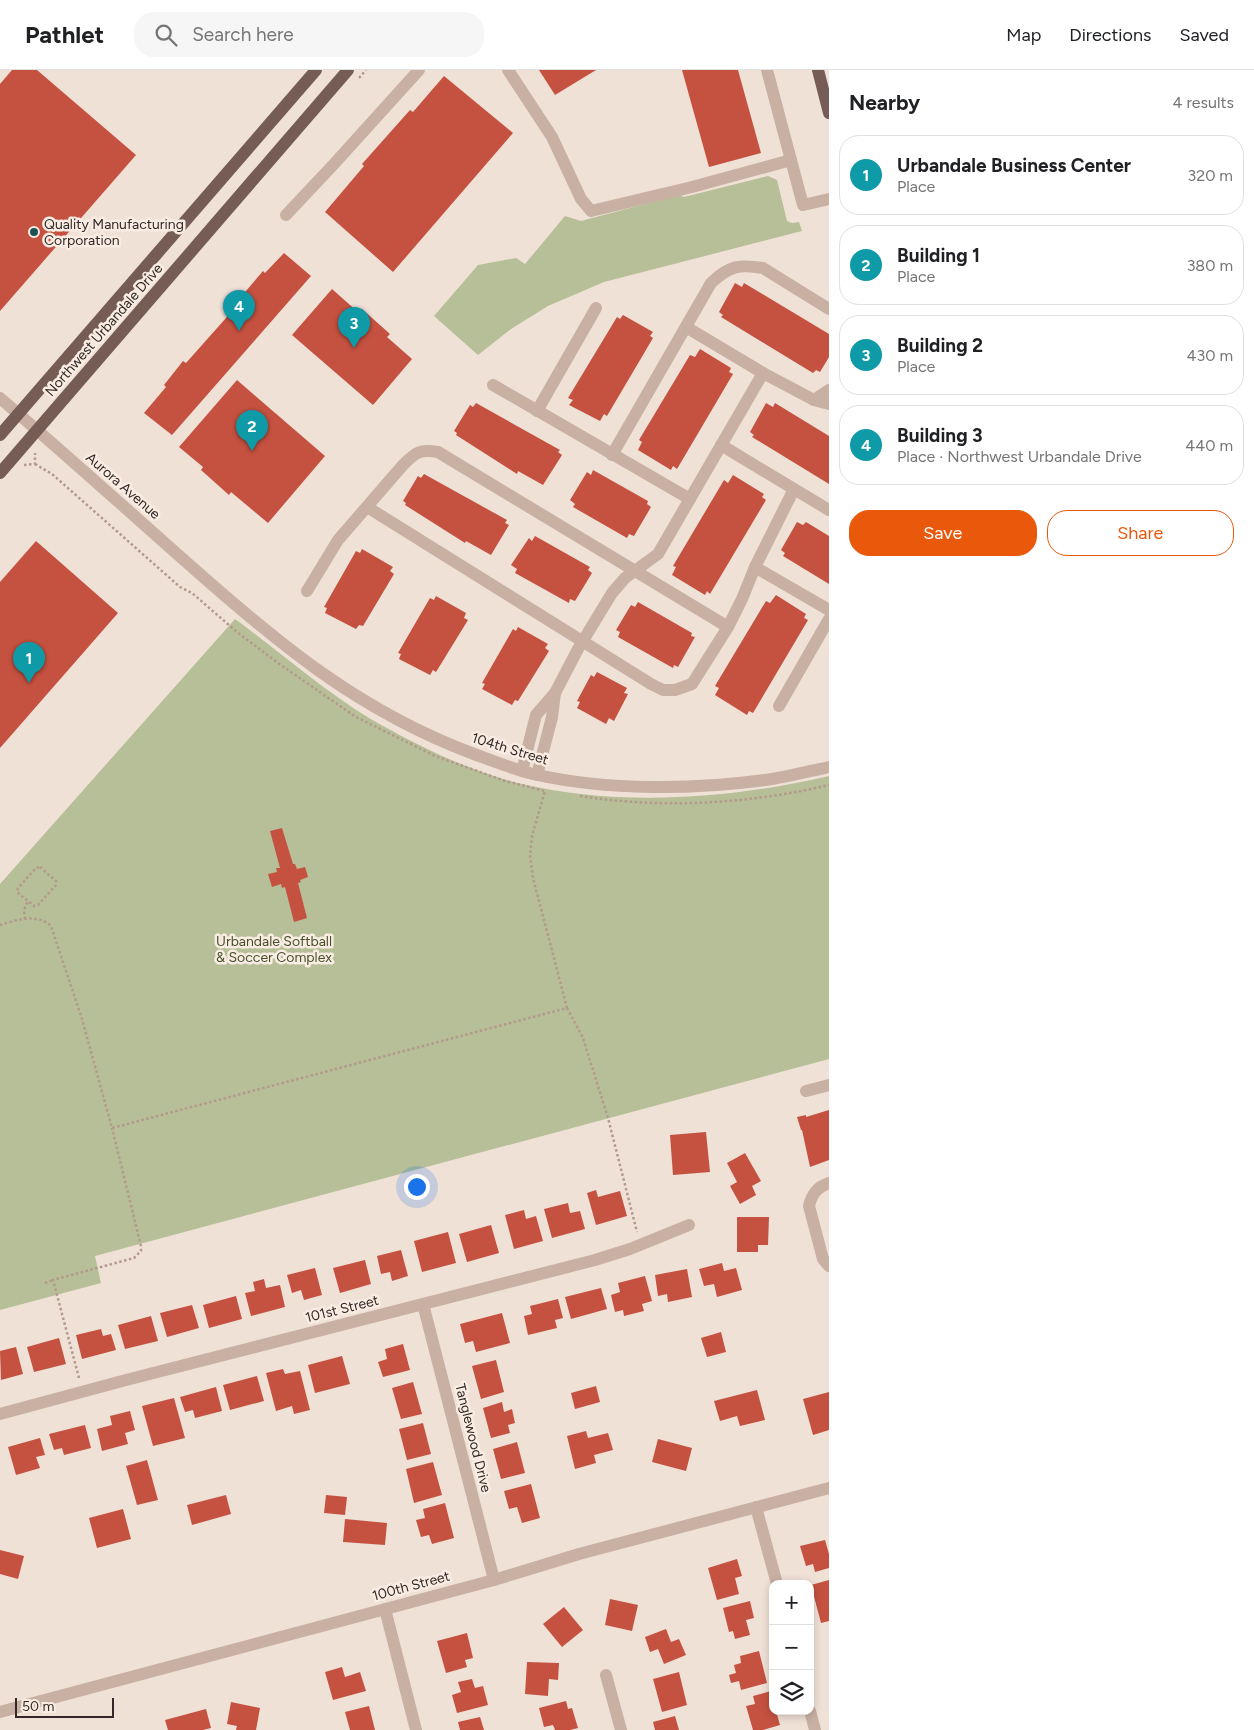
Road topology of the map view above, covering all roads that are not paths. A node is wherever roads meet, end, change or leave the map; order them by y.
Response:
1 (316, 70) edge
2 (348, 70) edge
3 (419, 70) edge
4 (508, 70) edge
5 (767, 70) edge
6 (818, 70) edge
7 (829, 113) edge
8 (791, 160) junction
9 (829, 199) edge
10 (286, 215) dead end
11 (596, 308) dead end
12 (829, 309) edge
13 (686, 327) junction
14 (763, 373) junction
15 (493, 385) dead end
16 (829, 390) edge
17 (0, 398) edge
18 (814, 400) junction
19 (829, 404) edge
20 (537, 411) junction
21 (19, 414) junction
22 (37, 430) junction
23 (0, 435) edge
24 (722, 445) junction
25 (612, 455) junction
26 (0, 472) edge
27 (794, 489) junction
28 (690, 499) junction
29 (367, 507) junction
30 (829, 510) edge
31 (755, 567) junction
32 (637, 571) junction
33 (307, 591) dead end
34 (226, 598) joint
35 (829, 610) edge
36 (829, 620) edge
37 (728, 627) junction
38 (583, 640) junction
39 (555, 693) junction
40 (779, 706) dead end
41 (829, 767) edge
42 (522, 771) junction
43 (537, 775) junction
44 (829, 1085) edge
45 (806, 1091) dead end
46 (829, 1183) edge
47 (689, 1225) dead end
48 (829, 1266) edge
49 (423, 1304) junction
50 (0, 1414) edge
51 (829, 1488) edge
52 (756, 1507) junction
53 (494, 1580) junction
54 (776, 1580) edge
55 (384, 1609) junction
56 (606, 1675) dead end
57 (0, 1712) edge
58 (811, 1715) edge
59 (416, 1730) edge
60 (621, 1730) edge
61 (815, 1730) edge

1 - 21 main road, Northwest Urbandale Drive
2 - 22 main road, Northwest Urbandale Drive
3 - 10 street
4 - 8 street
5 - 8 street
6 - 7 main road
8 - 9 street
11 - 20 street
12 - 13 street
13 - 14 street
13 - 25 street
14 - 18 street
14 - 24 street
15 - 20 street
16 - 18 street
17 - 21 street, Aurora Avenue
18 - 19 street
20 - 25 street
21 - 22 street, Aurora Avenue
21 - 23 main road, Northwest Urbandale Drive
22 - 26 main road, Northwest Urbandale Drive
22 - 34 street, Aurora Avenue
24 - 27 street
24 - 28 street
25 - 28 street
27 - 30 street
27 - 31 street
28 - 32 street
29 - 32 street
29 - 33 street
29 - 38 street
31 - 35 street
31 - 37 street
32 - 37 street
32 - 38 street
34 - 42 street, 104th Street
36 - 40 street
37 - 38 street
38 - 39 street
39 - 42 street
39 - 43 street
41 - 43 street, 104th Street
42 - 43 street, 104th Street
44 - 45 street
46 - 48 street
47 - 49 street, 101st Street
49 - 50 street, 101st Street
49 - 53 street, Tanglewood Drive
51 - 52 street, 100th Street
52 - 53 street, 100th Street
52 - 54 street
53 - 55 street, 100th Street
55 - 57 street, 100th Street
55 - 59 street
56 - 60 street
58 - 61 street

